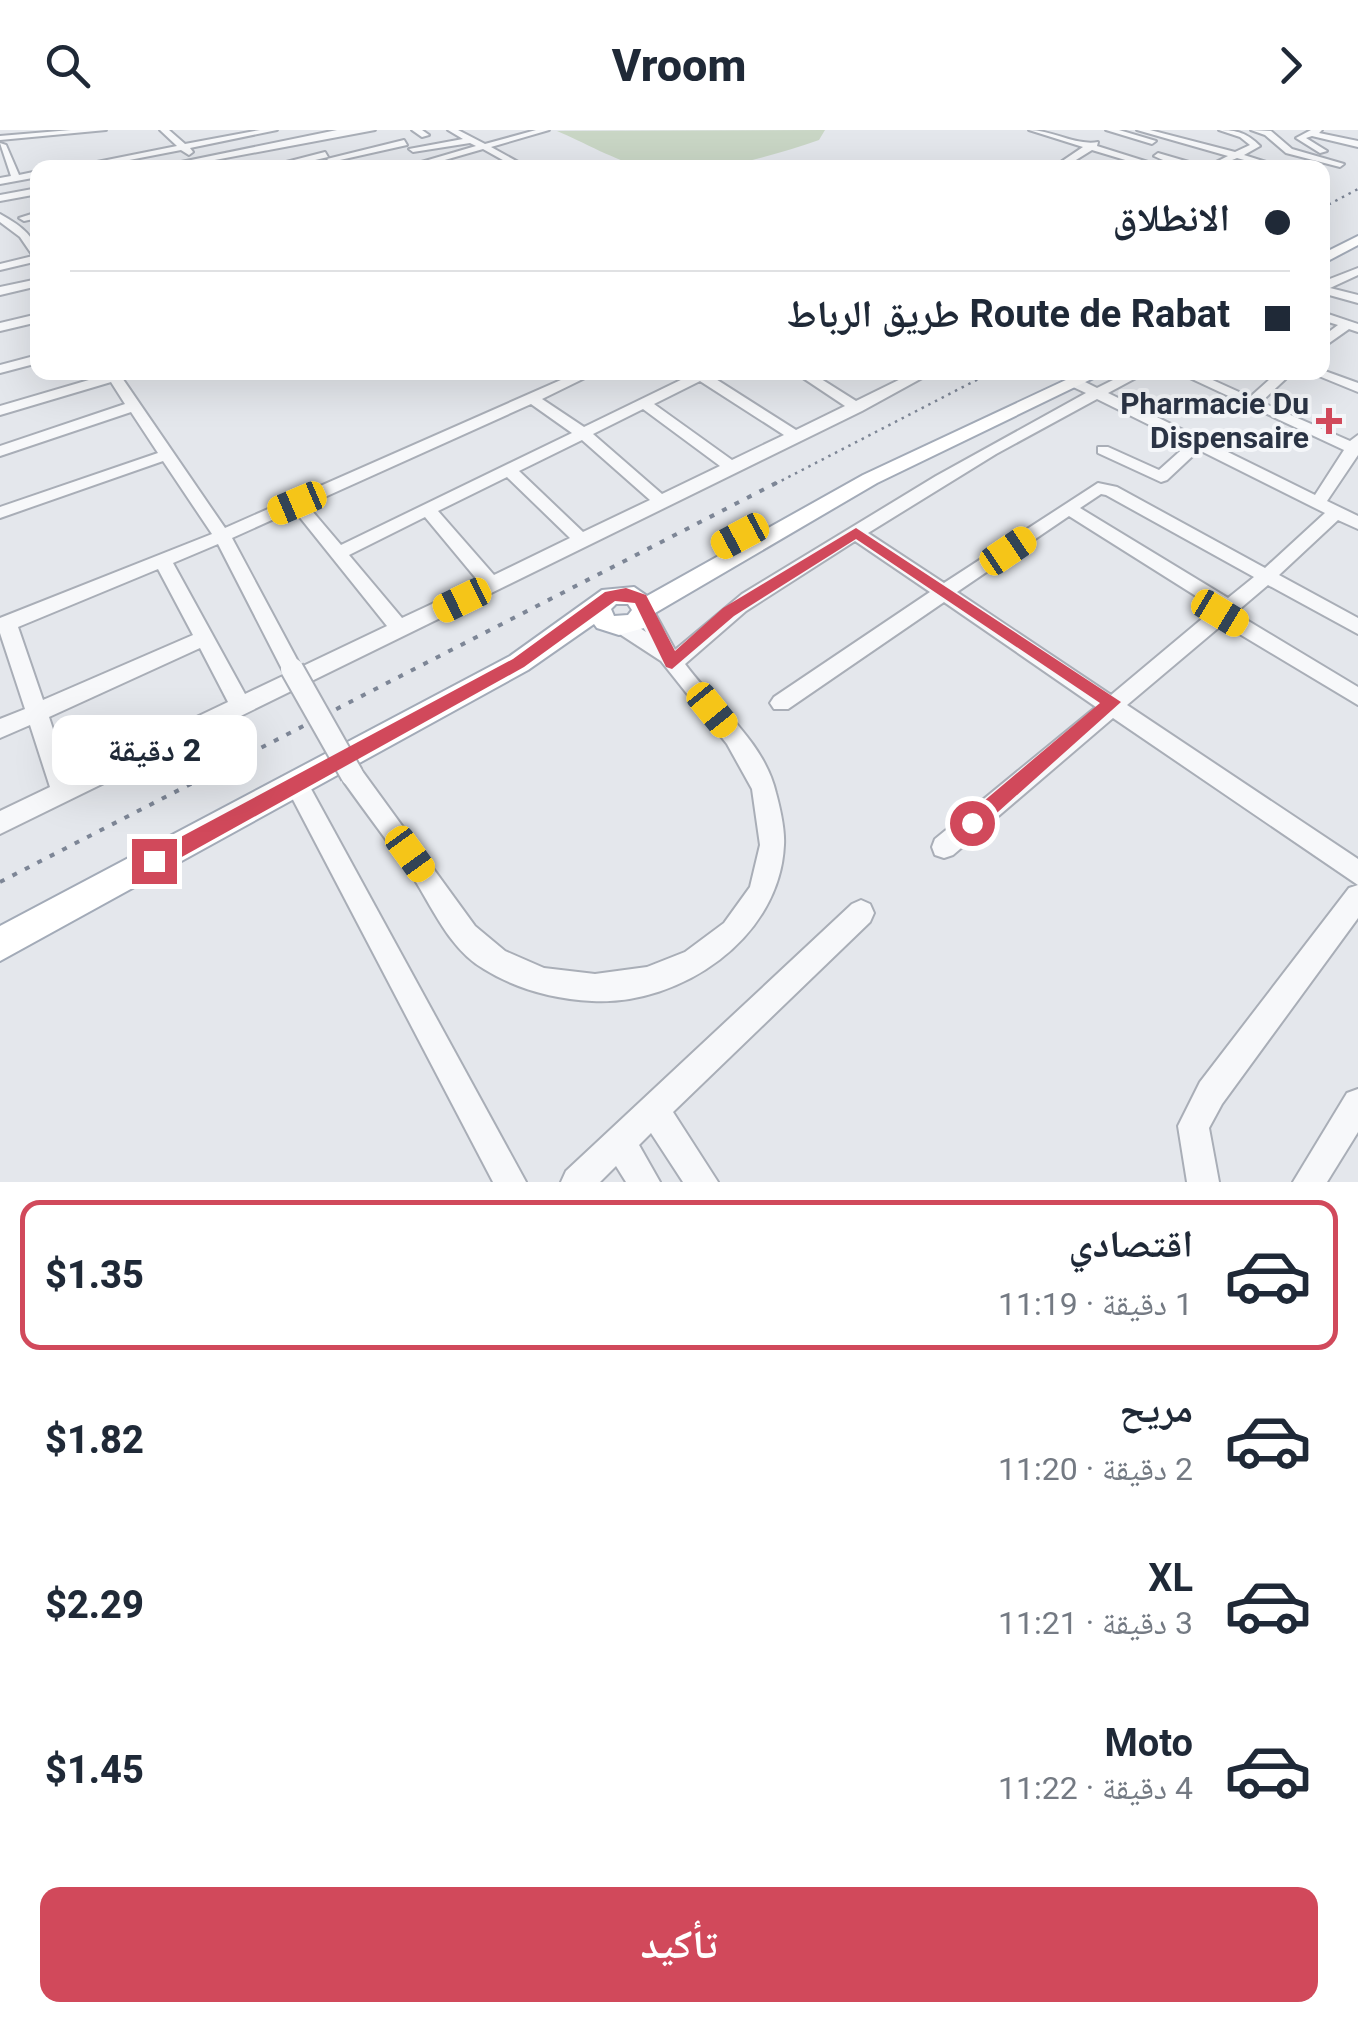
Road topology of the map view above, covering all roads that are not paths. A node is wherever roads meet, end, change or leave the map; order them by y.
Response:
1 (102, 130) edge
2 (164, 130) edge
3 (273, 130) edge
4 (292, 130) edge
5 (350, 130) edge
6 (371, 130) edge
7 (451, 130) edge
8 (545, 130) edge
9 (1033, 130) edge
10 (1057, 130) edge
11 (1110, 130) edge
12 (1138, 130) edge
13 (1177, 130) edge
14 (1227, 130) edge
15 (1329, 130) edge
16 (85, 131) edge
17 (417, 132) edge
18 (485, 132) edge
19 (521, 132) edge
20 (1313, 133) edge
21 (1046, 134) junction
22 (1124, 134) junction
23 (1080, 135) dead end
24 (1249, 135) edge
25 (1275, 136) edge
26 (1203, 138) junction
27 (466, 139) junction
28 (1066, 139) junction
29 (306, 141) junction
30 (1331, 141) junction
31 (1153, 142) junction
32 (1188, 142) junction
33 (0, 143) edge
34 (1224, 143) junction
35 (406, 144) junction
36 (1090, 146) junction
37 (184, 147) junction
38 (480, 147) junction
39 (1173, 147) junction
40 (1314, 149) junction
41 (1357, 149) edge
42 (1250, 150) junction
43 (1289, 151) junction
44 (1197, 154) junction
45 (1119, 155) junction
46 (1158, 156) junction
47 (1238, 156) junction
48 (1278, 156) junction
49 (328, 157) junction
50 (108, 160) edge
51 (128, 160) edge
52 (197, 160) edge
53 (219, 160) edge
54 (311, 160) edge
55 (332, 160) edge
56 (432, 160) joint
57 (508, 160) edge
58 (1068, 160) edge
59 (1135, 160) edge
60 (1147, 160) edge
61 (1173, 160) edge
62 (1180, 160) edge
63 (1206, 160) edge
64 (1229, 160) edge
65 (1246, 160) edge
66 (1270, 160) edge
67 (1287, 160) edge
68 (1324, 160) edge
69 (1330, 161) edge
70 (1340, 164) junction
71 (3, 165) edge
72 (1330, 167) edge
73 (30, 175) edge
74 (15, 177) junction
75 (0, 181) edge
76 (30, 196) edge
77 (0, 203) edge
78 (30, 217) edge
79 (24, 218) junction
80 (3, 221) edge
81 (30, 223) edge
82 (24, 235) junction
83 (0, 240) edge
84 (1358, 240) edge
85 (30, 244) edge
86 (1358, 252) edge
87 (1330, 256) edge
88 (30, 257) edge
89 (0, 264) edge
90 (1330, 264) edge
91 (1358, 271) edge
92 (30, 284) edge
93 (1330, 284) edge
94 (1330, 290) edge
95 (0, 291) edge
96 (1358, 299) edge
97 (30, 320) edge
98 (1353, 326) edge
99 (0, 328) edge
100 (1330, 339) edge
101 (30, 361) edge
102 (0, 369) edge
103 (1330, 378) edge
104 (92, 380) edge
105 (116, 380) edge
106 (573, 380) edge
107 (689, 380) edge
108 (710, 380) edge
109 (813, 380) edge
110 (905, 380) edge
111 (1086, 380) edge
112 (1201, 380) edge
113 (1278, 380) edge
114 (1358, 388) edge
115 (531, 398) junction
116 (644, 403) junction
117 (1251, 403) junction
118 (133, 406) junction
119 (0, 408) edge
120 (857, 408) junction
121 (584, 434) junction
122 (797, 437) junction
123 (1198, 443) junction
124 (1356, 446) edge
125 (1102, 450) dead end
126 (0, 451) edge
127 (166, 455) junction
128 (732, 468) junction
129 (510, 472) junction
130 (662, 502) junction
131 (297, 503) junction
132 (1327, 507) junction
133 (1070, 509) junction
134 (428, 510) junction
135 (0, 513) edge
136 (1358, 523) edge
137 (856, 533) junction
138 (222, 536) junction
139 (584, 541) junction
140 (338, 553) junction
141 (162, 559) junction
142 (1266, 577) junction
143 (492, 585) junction
144 (947, 593) junction
145 (639, 605) junction
146 (1224, 610) junction
147 (612, 620) junction
148 (4, 624) edge
149 (1358, 627) edge
150 (400, 629) junction
151 (204, 638) junction
152 (671, 660) junction
153 (1358, 697) edge
154 (1113, 702) junction
155 (781, 704) dead end
156 (240, 705) junction
157 (39, 713) junction
158 (0, 730) edge
159 (297, 785) junction
160 (63, 793) junction
161 (0, 824) edge
162 (944, 847) dead end
163 (1358, 873) edge
164 (1358, 898) edge
165 (862, 913) dead end
166 (0, 944) edge
167 (1358, 1104) edge
168 (654, 1110) junction
169 (620, 1142) junction
170 (510, 1182) edge
171 (577, 1182) edge
172 (644, 1182) edge
173 (702, 1182) edge
174 (1203, 1182) edge
175 (1309, 1182) edge

1 - 16 street
2 - 37 street
3 - 37 street
4 - 29 street
5 - 29 street
6 - 29 street
7 - 17 street
7 - 27 street
8 - 19 street
9 - 21 street
10 - 21 street
11 - 22 street
12 - 22 street
12 - 32 street
13 - 26 street
14 - 24 street
14 - 26 street
15 - 41 street
16 - 33 street
16 - 50 street
17 - 35 street
18 - 27 street
19 - 38 street
20 - 25 street
20 - 30 street
20 - 40 street
21 - 28 street
22 - 31 street
22 - 36 street
23 - 28 street
24 - 25 street
24 - 34 street
24 - 42 street
25 - 43 street
26 - 32 street
26 - 34 street
27 - 35 street
27 - 38 street
28 - 36 street
29 - 49 street
29 - 53 street
30 - 40 street
30 - 41 street
31 - 39 street
31 - 45 street
32 - 39 street
32 - 47 street
33 - 71 street
34 - 42 street
35 - 49 street
35 - 56 street
36 - 45 street
36 - 58 street
37 - 51 street
37 - 52 street
38 - 56 street
38 - 57 street
39 - 44 street
39 - 46 street
40 - 41 street
41 - 70 street
42 - 47 street
43 - 48 street
43 - 68 street
44 - 62 street
44 - 63 street
45 - 59 street
46 - 60 street
46 - 61 street
47 - 64 street
47 - 65 street
48 - 66 street
48 - 67 street
49 - 54 street
49 - 55 street
69 - 70 street
70 - 72 street
71 - 74 street
73 - 74 street
74 - 75 street
76 - 77 street
77 - 79 street
78 - 79 street
79 - 81 street
80 - 82 street
82 - 83 street
82 - 85 street
84 - 87 main road
86 - 90 main road
88 - 89 street
91 - 93 street
92 - 95 street
94 - 96 street
97 - 99 street
98 - 100 street
101 - 102 street
103 - 114 street
104 - 119 street
105 - 118 street
106 - 115 street
107 - 116 street
108 - 122 street
109 - 120 street
110 - 120 street
111 - 123 street
111 - 137 street
111 - 145 main road
112 - 117 street
113 - 117 street
115 - 121 street
115 - 131 street
116 - 121 street
116 - 128 street
117 - 124 street
118 - 126 street
118 - 127 street
120 - 122 street
121 - 129 street
121 - 130 street
122 - 128 street
123 - 125 street
123 - 132 street
124 - 132 street
127 - 135 street
127 - 138 street
128 - 130 street
129 - 134 street
129 - 139 street
130 - 139 street
131 - 138 street
131 - 140 street
132 - 136 street
132 - 142 street
133 - 142 street
133 - 144 street
133 - 146 street
134 - 140 street
134 - 143 street
137 - 144 street
137 - 152 street
138 - 141 street
138 - 152 street, bridge
139 - 143 street
140 - 150 street
141 - 148 street
141 - 151 street
142 - 146 street
142 - 149 street
143 - 150 street
144 - 154 street
144 - 155 street
145 - 147 main road
145 - 152 street
146 - 153 street
146 - 154 street
147 - 152 street
147 - 159 main road
148 - 157 street
150 - 156 street
151 - 156 street
151 - 157 street
154 - 162 street
154 - 163 street
156 - 160 street
157 - 158 street
157 - 160 street
159 - 166 main road
159 - 170 street
160 - 161 street
164 - 174 street
165 - 168 street
167 - 175 street
168 - 169 street
168 - 173 street
169 - 171 street
169 - 172 street

